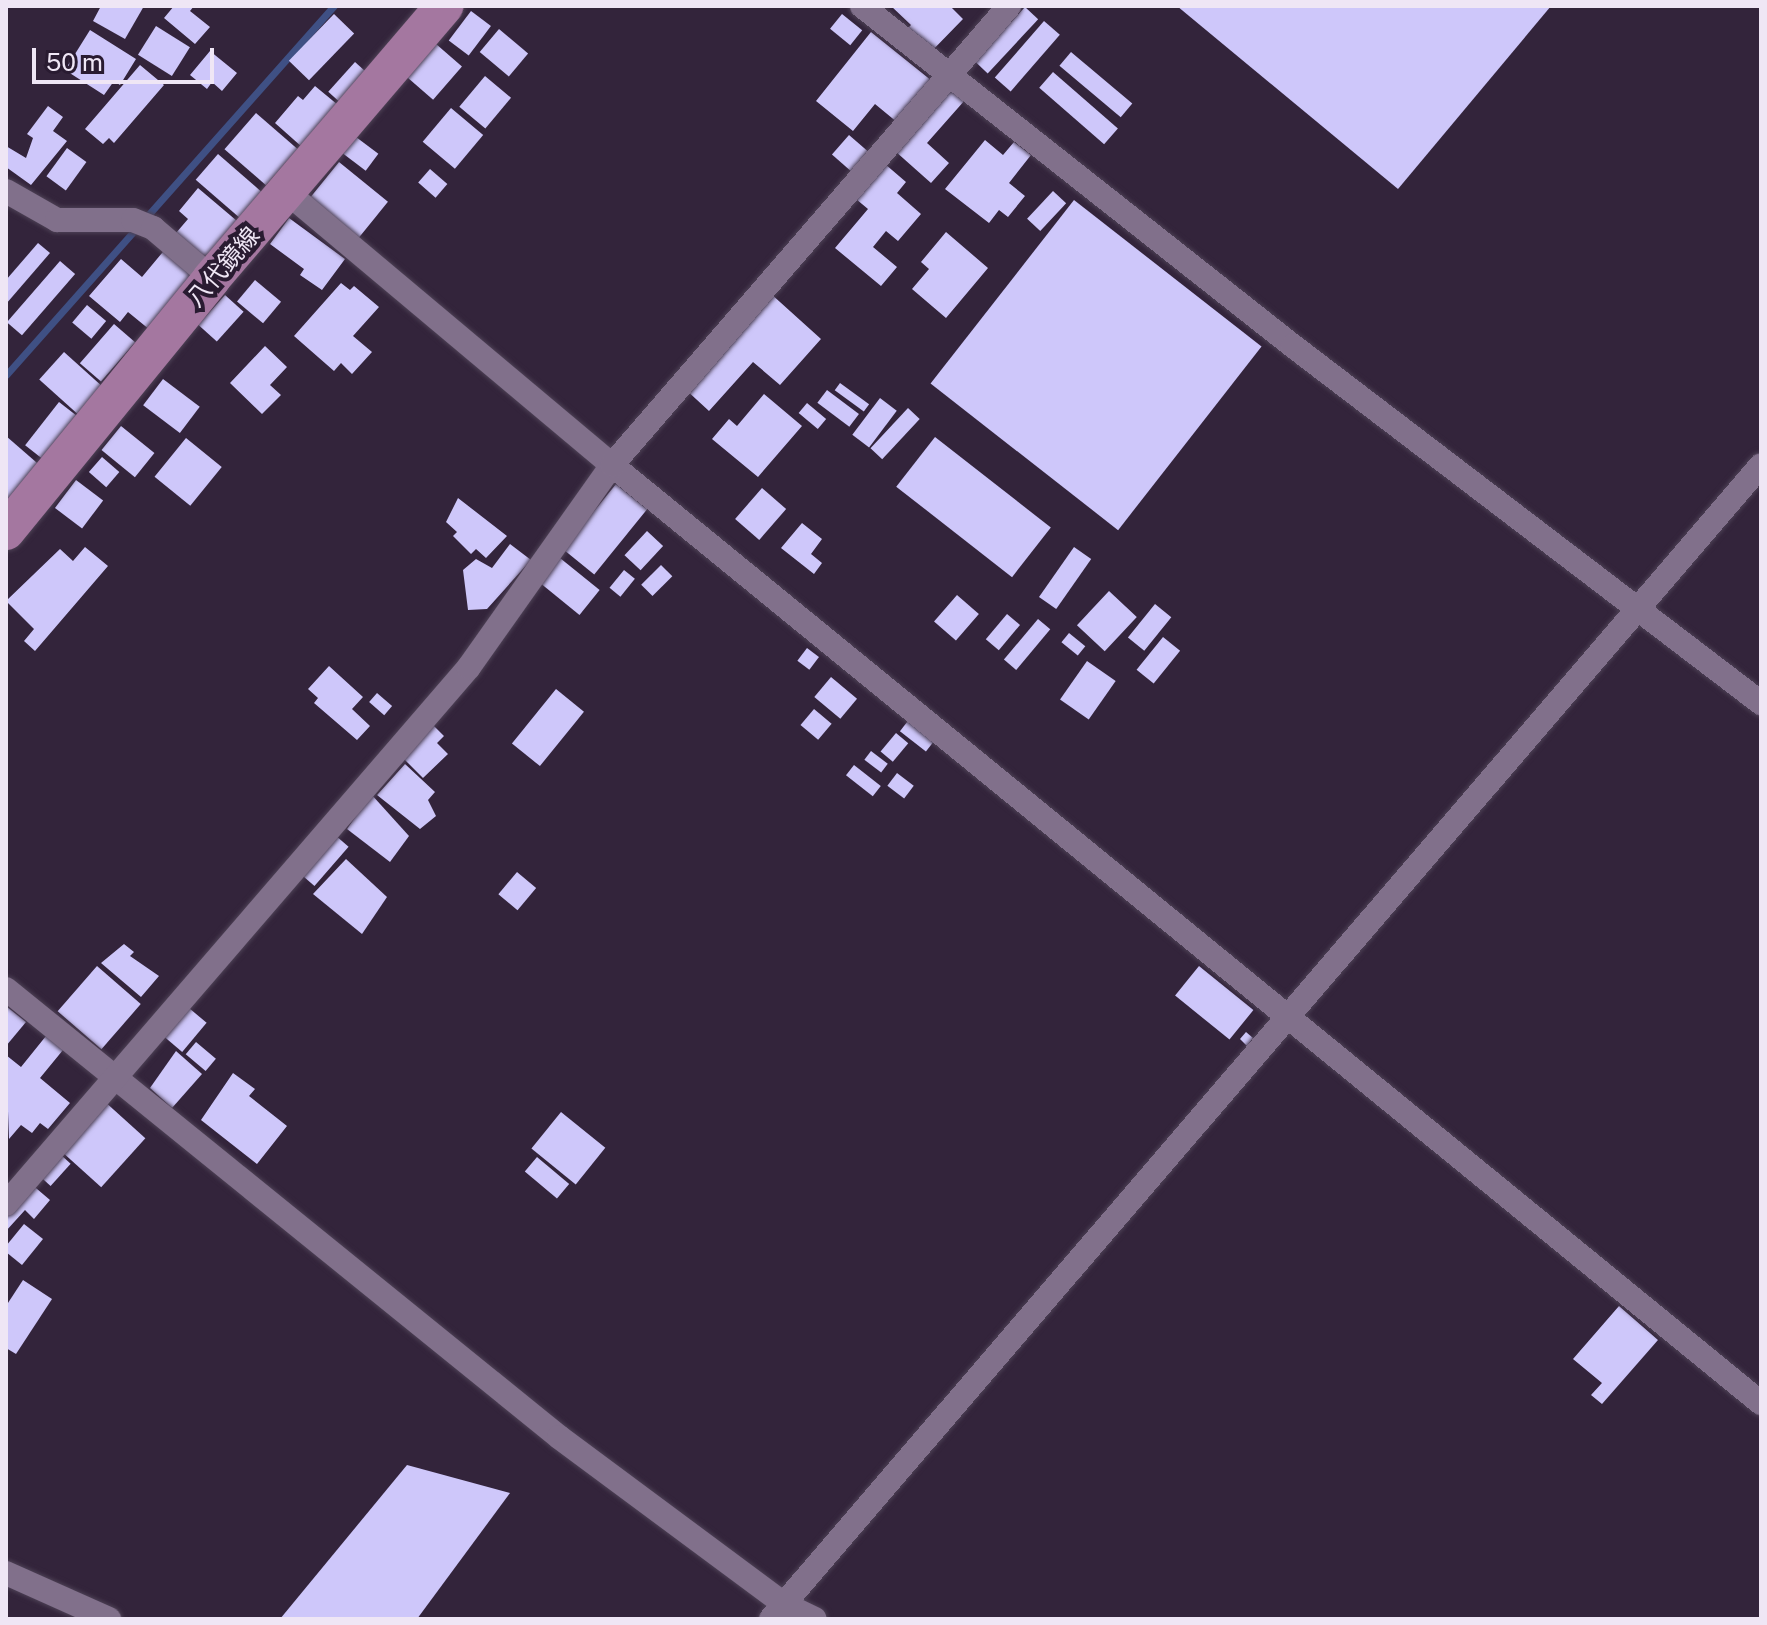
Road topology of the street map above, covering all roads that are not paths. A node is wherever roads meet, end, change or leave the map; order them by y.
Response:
1 (444, 6) edge
2 (862, 6) edge
3 (1009, 6) edge
4 (950, 78) junction
5 (6, 191) edge
6 (289, 194) junction
7 (212, 278) junction
8 (612, 465) junction
9 (1761, 465) edge
10 (6, 531) edge
11 (1639, 608) junction
12 (1761, 703) edge
13 (6, 989) edge
14 (1291, 1016) junction
15 (111, 1079) junction
16 (6, 1204) edge
17 (1761, 1403) edge
18 (6, 1573) edge
19 (778, 1612) edge
20 (109, 1619) edge
21 (815, 1619) edge

1 - 6 main road, 八代鏡線
2 - 4 street
3 - 4 street
4 - 8 street
4 - 11 street
5 - 7 street
6 - 7 main road, 八代鏡線
6 - 8 street
7 - 10 main road, 八代鏡線
8 - 14 street
8 - 15 street
9 - 11 street
11 - 12 street
11 - 14 street
13 - 15 street
14 - 17 street
14 - 19 street
15 - 16 street
15 - 19 street
18 - 20 street
19 - 21 street

